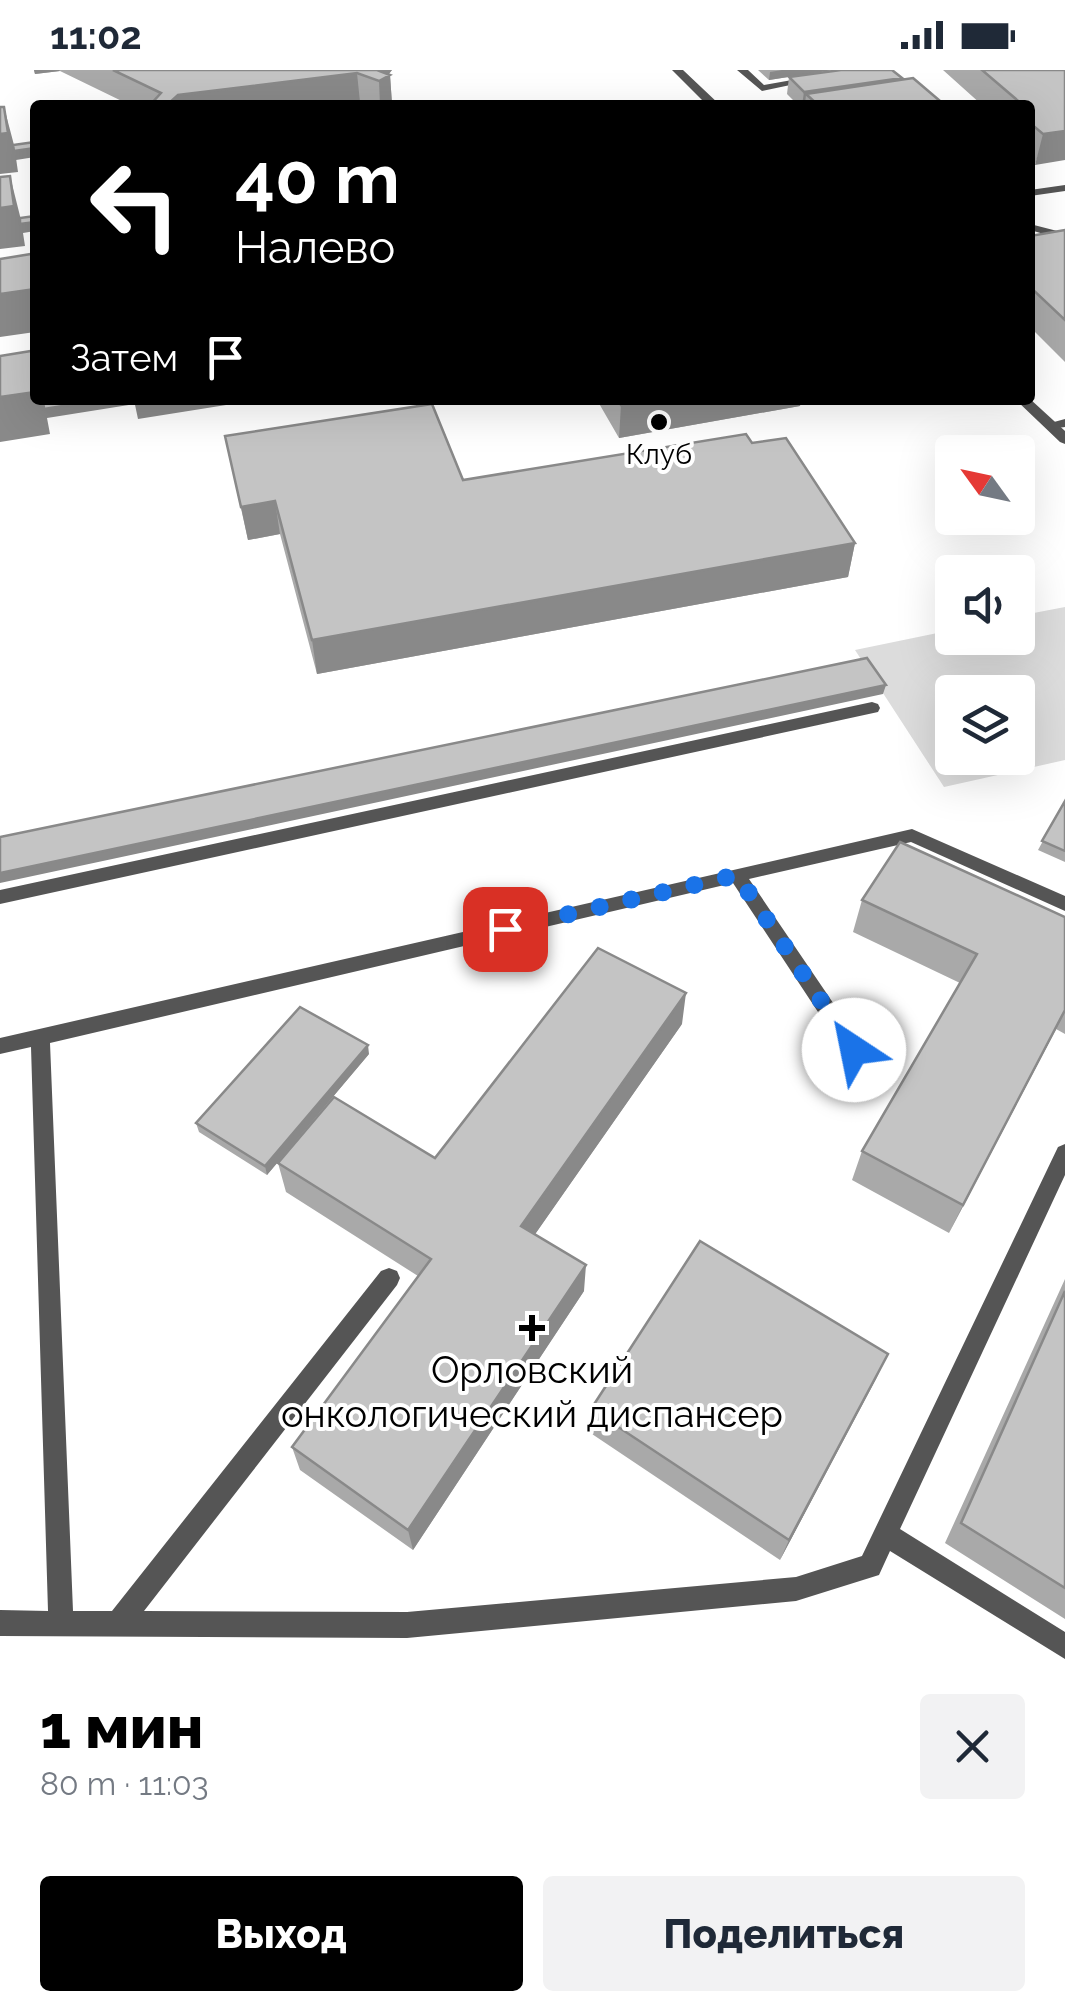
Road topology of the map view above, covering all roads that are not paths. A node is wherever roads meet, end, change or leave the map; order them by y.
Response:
1 (678, 70) edge
2 (742, 70) edge
3 (821, 78) edge
4 (709, 100) edge
5 (1065, 188) edge
6 (1035, 192) edge
7 (1035, 228) edge
8 (1065, 237) edge
9 (1030, 405) edge
10 (1057, 424) edge
11 (1065, 440) edge
12 (872, 708) dead end
13 (737, 875) junction
14 (0, 897) edge
15 (1065, 904) edge
16 (40, 1037) junction
17 (0, 1046) edge
18 (854, 1050) dead end
19 (1065, 1153) edge
20 (389, 1278) dead end
21 (884, 1534) junction
22 (0, 1623) edge
23 (61, 1623) junction
24 (118, 1624) junction
25 (1065, 1646) edge

1 - 4 street
2 - 3 lane
5 - 6 lane
7 - 8 lane
9 - 10 street
10 - 11 street
12 - 14 lane
13 - 15 lane
13 - 16 lane
13 - 18 lane
16 - 17 lane
16 - 23 lane
19 - 21 lane
20 - 24 lane
21 - 24 lane
21 - 25 lane
22 - 23 lane
23 - 24 lane

